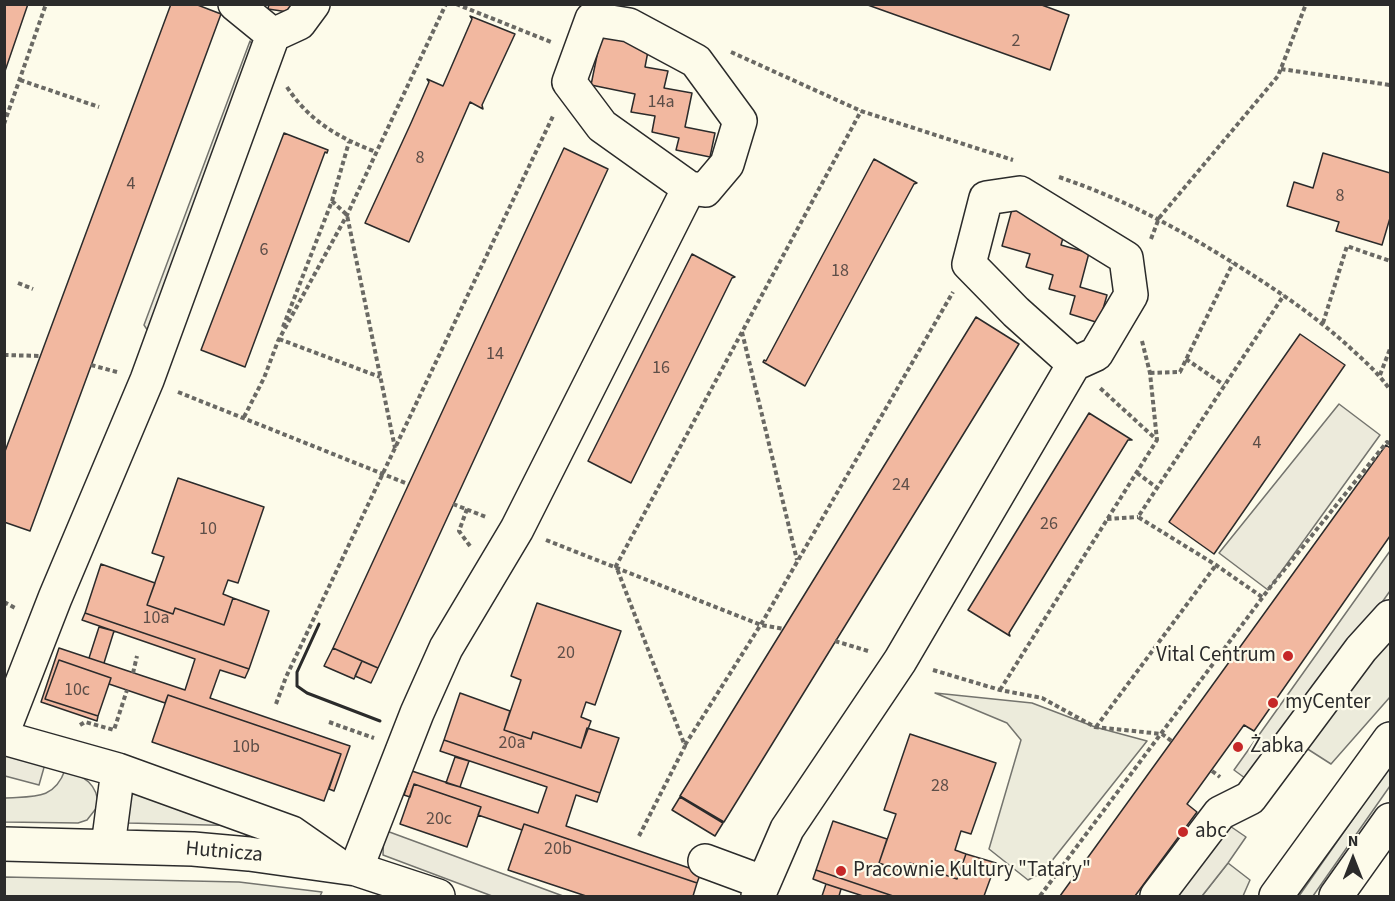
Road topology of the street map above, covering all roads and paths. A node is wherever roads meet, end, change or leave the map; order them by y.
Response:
1 (46, 4) edge
2 (235, 4) edge
3 (313, 4) edge
4 (446, 4) edge
5 (456, 4) edge
6 (1306, 4) edge
7 (270, 45) junction
8 (574, 68) junction
9 (1281, 69) junction
10 (20, 80) junction
11 (1390, 85) edge
12 (99, 107) dead end
13 (861, 111) dead end
14 (4, 123) edge
15 (349, 142) junction
16 (376, 152) junction
17 (689, 188) junction
18 (332, 201) junction
19 (347, 215) junction
20 (1390, 261) edge
21 (1233, 263) dead end
22 (969, 264) junction
23 (18, 283) dead end
24 (33, 289) dead end
25 (1131, 295) junction
26 (1284, 295) dead end
27 (1323, 323) dead end
28 (742, 332) junction
29 (278, 341) junction
30 (1390, 349) edge
31 (4, 355) edge
32 (41, 356) dead end
33 (1186, 359) junction
34 (1074, 364) junction
35 (91, 365) dead end
36 (1150, 373) junction
37 (1380, 375) dead end
38 (380, 377) junction
39 (147, 380) junction
40 (1224, 385) junction
41 (244, 417) junction
42 (1157, 440) junction
43 (1390, 444) edge
44 (395, 448) junction
45 (1137, 473) junction
46 (383, 474) junction
47 (408, 484) dead end
48 (1156, 487) junction
49 (453, 504) dead end
50 (1138, 517) junction
51 (1107, 519) junction
52 (517, 529) junction
53 (798, 561) junction
54 (1216, 565) junction
55 (616, 566) junction
56 (1262, 597) junction
57 (1390, 618) edge
58 (761, 625) junction
59 (784, 629) dead end
60 (835, 641) dead end
61 (137, 656) dead end
62 (900, 661) junction
63 (133, 673) dead end
64 (127, 690) dead end
65 (1000, 690) junction
66 (276, 704) dead end
67 (329, 722) dead end
68 (1095, 727) junction
69 (77, 728) dead end
70 (4, 729) edge
71 (1162, 734) junction
72 (4, 738) edge
73 (375, 738) dead end
74 (1390, 738) edge
75 (1173, 742) dead end
76 (685, 746) junction
77 (118, 770) junction
78 (1390, 820) edge
79 (639, 836) dead end
80 (4, 844) edge
81 (108, 846) junction
82 (705, 861) dead end
83 (347, 867) junction
84 (755, 887) edge
85 (438, 897) edge
86 (1040, 897) edge
87 (1157, 897) edge
88 (1276, 897) edge
89 (1336, 897) edge

1 - 10 path
2 - 7 street
3 - 7 street
4 - 16 path
5 - 8 path
6 - 9 path
7 - 15 path
7 - 39 street
8 - 17 street
8 - 17 street
8 - 44 path
9 - 11 path
9 - 25 path
10 - 12 path
10 - 14 path
13 - 28 path
15 - 16 path
15 - 18 path
16 - 19 path
17 - 52 street
18 - 19 path
18 - 29 path
19 - 29 path
19 - 38 path
20 - 27 path
21 - 33 path
22 - 25 street
22 - 34 street
22 - 53 path
23 - 24 path
25 - 34 street
25 - 36 path
26 - 40 path
28 - 53 path
28 - 55 path
29 - 38 path
29 - 41 path
30 - 37 path
31 - 32 path
33 - 36 path
33 - 40 path
34 - 42 path
34 - 62 street
35 - 39 path
36 - 42 path
38 - 44 path
39 - 41 path
39 - 70 street
40 - 48 path
41 - 46 path
42 - 45 path
43 - 56 path
44 - 46 path
45 - 48 path
45 - 51 path
46 - 47 path
46 - 66 path
48 - 50 path
49 - 52 path
50 - 51 path
50 - 54 path
51 - 65 path
52 - 55 path
52 - 83 street
53 - 58 path
54 - 56 path
54 - 68 path
55 - 58 path
55 - 76 path
56 - 71 path
57 - 87 street
58 - 59 path
58 - 76 path
60 - 62 path
61 - 63 path
62 - 65 path
62 - 84 street
64 - 69 path
65 - 68 path
67 - 73 path
68 - 71 path
71 - 75 path
71 - 86 path
72 - 77 street
74 - 88 street
76 - 79 path
77 - 81 street
77 - 83 street
78 - 89 street
80 - 81 street, Hutnicza
81 - 83 street, Hutnicza
82 - 84 street
83 - 85 street, Hutnicza

